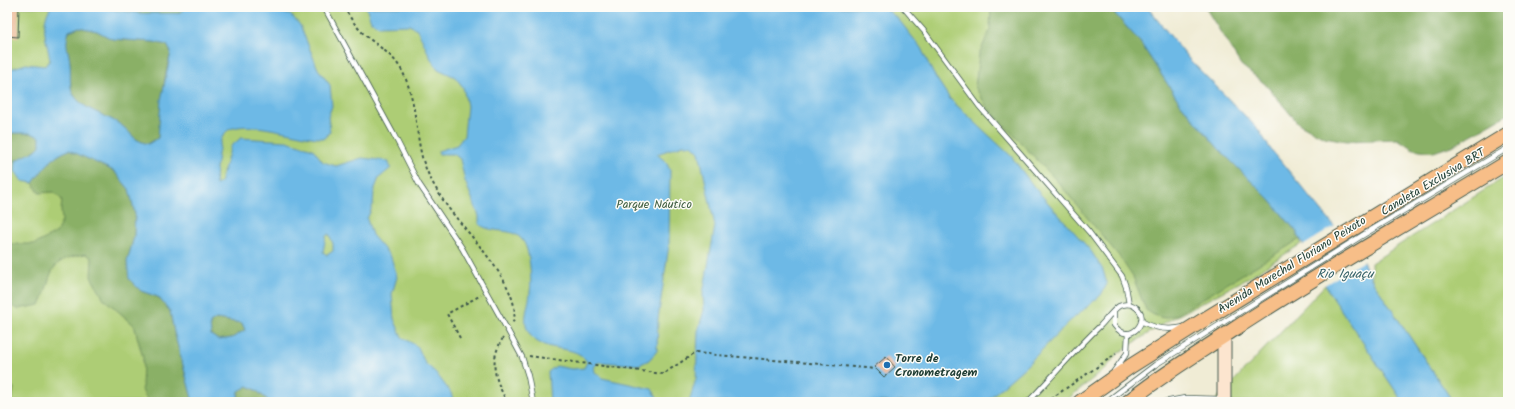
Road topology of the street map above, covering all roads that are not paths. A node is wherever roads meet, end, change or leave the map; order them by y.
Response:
1 (324, 7) edge
2 (903, 7) edge
3 (1508, 134) edge
4 (1508, 148) edge
5 (1508, 162) edge
6 (1363, 235) junction
7 (1286, 283) junction
8 (1129, 304) junction
9 (1114, 312) junction
10 (1142, 321) junction
11 (1202, 321) junction
12 (1128, 333) junction
13 (1224, 336) junction
14 (1224, 400) edge
15 (1082, 401) edge
16 (533, 402) edge
17 (1028, 402) edge
18 (1106, 402) edge
19 (1128, 402) edge
20 (1164, 402) edge

1 - 16 lane
2 - 8 lane
3 - 6 main road, Avenida Marechal Floriano Peixoto
4 - 6 lane, Canaleta Exclusiva BRT
5 - 6 main road, Avenida Marechal Floriano Peixoto
6 - 7 main road, Avenida Marechal Floriano Peixoto
6 - 7 main road, Avenida Marechal Floriano Peixoto
7 - 11 main road, Avenida Marechal Floriano Peixoto
7 - 13 main road, Avenida Marechal Floriano Peixoto
7 - 18 lane
8 - 9 lane
8 - 10 lane
9 - 12 lane
9 - 17 lane
10 - 11 lane
10 - 12 lane
11 - 15 main road, Avenida Marechal Floriano Peixoto
12 - 15 lane
13 - 14 street
13 - 19 main road, Avenida Marechal Floriano Peixoto
14 - 20 lane

